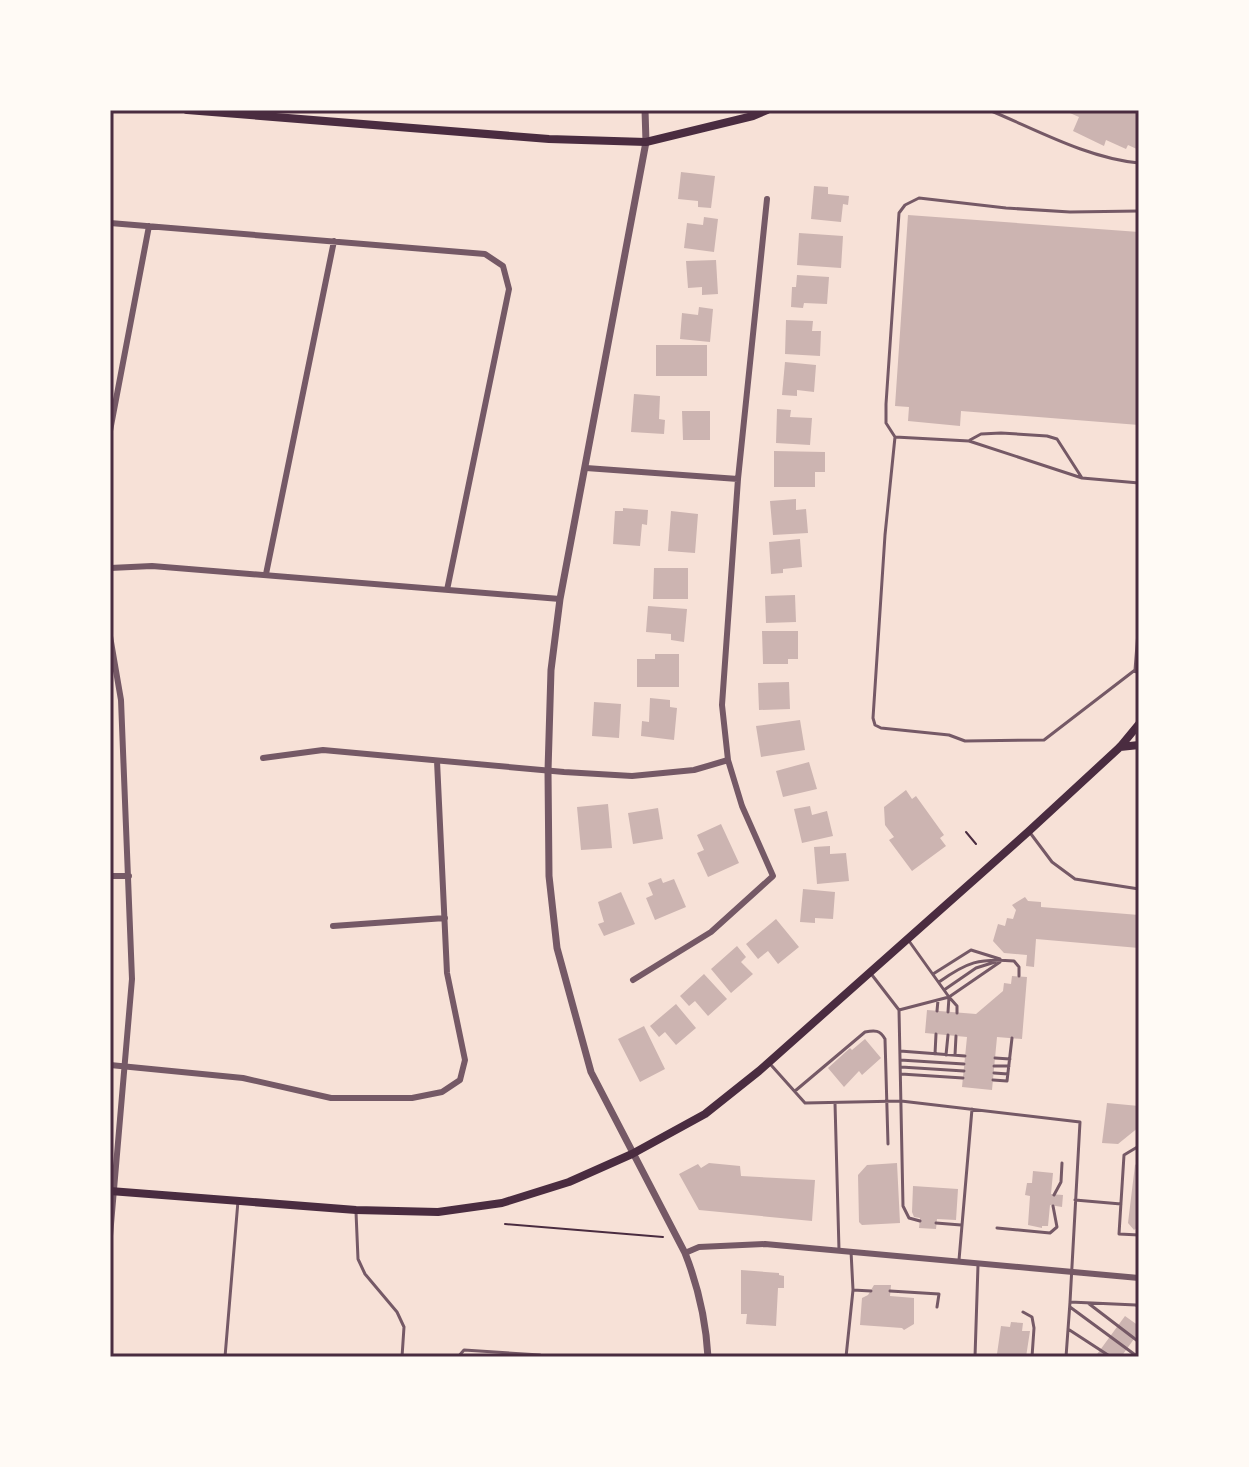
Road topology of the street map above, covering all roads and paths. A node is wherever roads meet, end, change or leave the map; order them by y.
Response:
1 (187, 110) edge
2 (645, 110) edge
3 (767, 110) edge
4 (989, 110) edge
5 (234, 112) edge
6 (646, 142) junction
7 (1139, 163) edge
8 (767, 199) dead end
9 (1139, 211) edge
10 (110, 223) edge
11 (149, 226) junction
12 (334, 241) junction
13 (110, 431) edge
14 (895, 437) junction
15 (969, 441) junction
16 (586, 468) junction
17 (1082, 478) junction
18 (738, 479) junction
19 (1139, 483) edge
20 (110, 568) edge
21 (266, 574) junction
22 (447, 590) junction
23 (560, 599) junction
24 (1139, 619) edge
25 (110, 636) edge
26 (1137, 669) edge
27 (1139, 675) edge
28 (110, 700) edge
29 (121, 700) junction
30 (1139, 724) edge
31 (1139, 745) edge
32 (1120, 747) junction
33 (263, 758) dead end
34 (728, 760) junction
35 (437, 761) junction
36 (548, 771) junction
37 (1029, 831) junction
38 (966, 832) dead end
39 (976, 844) dead end
40 (110, 876) edge
41 (129, 876) junction
42 (1139, 889) edge
43 (445, 918) junction
44 (333, 926) dead end
45 (907, 939) junction
46 (1003, 960) junction
47 (869, 972) junction
48 (933, 974) junction
49 (1019, 976) dead end
50 (633, 980) dead end
51 (939, 982) junction
52 (944, 990) junction
53 (949, 997) junction
54 (938, 1000) junction
55 (899, 1010) junction
56 (937, 1011) dead end
57 (948, 1012) dead end
58 (957, 1013) dead end
59 (936, 1034) dead end
60 (948, 1035) dead end
61 (956, 1036) dead end
62 (1012, 1038) dead end
63 (900, 1051) junction
64 (935, 1054) junction
65 (946, 1055) junction
66 (956, 1055) junction
67 (965, 1056) dead end
68 (995, 1058) dead end
69 (1010, 1059) junction
70 (900, 1060) junction
71 (768, 1063) junction
72 (964, 1064) dead end
73 (110, 1065) edge
74 (125, 1066) junction
75 (994, 1066) dead end
76 (1009, 1066) junction
77 (901, 1067) junction
78 (964, 1071) dead end
79 (994, 1073) dead end
80 (901, 1074) junction
81 (1008, 1074) junction
82 (963, 1078) dead end
83 (993, 1080) dead end
84 (795, 1091) junction
85 (888, 1101) junction
86 (901, 1101) junction
87 (835, 1103) junction
88 (972, 1109) junction
89 (888, 1144) dead end
90 (1139, 1146) edge
91 (632, 1154) junction
92 (1062, 1163) dead end
93 (112, 1191) edge
94 (1054, 1195) dead end
95 (1075, 1200) junction
96 (238, 1201) junction
97 (1121, 1204) junction
98 (1053, 1206) dead end
99 (356, 1210) junction
100 (920, 1221) dead end
101 (936, 1223) dead end
102 (505, 1224) dead end
103 (962, 1225) junction
104 (997, 1228) dead end
105 (674, 1232) junction
106 (1139, 1235) edge
107 (110, 1236) edge
108 (839, 1250) junction
109 (851, 1251) junction
110 (685, 1253) junction
111 (959, 1262) junction
112 (978, 1264) junction
113 (1070, 1272) junction
114 (1139, 1278) edge
115 (853, 1290) junction
116 (871, 1291) dead end
117 (890, 1291) dead end
118 (1088, 1303) junction
119 (1070, 1304) junction
120 (937, 1307) dead end
121 (1139, 1308) edge
122 (1023, 1312) dead end
123 (1068, 1329) junction
124 (1139, 1342) edge
125 (503, 1355) edge
126 (225, 1357) edge
127 (402, 1357) edge
128 (458, 1357) edge
129 (541, 1357) edge
130 (708, 1357) edge
131 (846, 1357) edge
132 (975, 1357) edge
133 (1032, 1357) edge
134 (1066, 1357) edge
135 (1111, 1357) edge
136 (1138, 1357) edge

1 - 5 main road
2 - 6 street
3 - 6 main road
4 - 7 lane
5 - 6 main road
6 - 16 street
8 - 18 street
9 - 14 lane
10 - 11 street
11 - 12 street
11 - 13 street
12 - 21 street
12 - 22 street
14 - 15 lane
14 - 26 lane
15 - 17 lane
15 - 17 lane
16 - 18 street
16 - 23 street
17 - 19 lane
18 - 34 street
20 - 21 street
21 - 22 street
22 - 23 street
23 - 36 street
24 - 26 lane
25 - 29 street
26 - 27 lane
28 - 29 street
29 - 41 street
30 - 32 main road
31 - 32 main road
32 - 37 main road
33 - 35 street
34 - 36 street
34 - 50 street
35 - 36 street
35 - 43 street
36 - 91 street
37 - 42 lane
37 - 45 main road
38 - 39 path
40 - 41 street
41 - 74 street
43 - 44 street
43 - 74 street
45 - 47 main road
45 - 48 lane
46 - 48 lane
46 - 49 lane
46 - 51 lane
46 - 52 lane
46 - 53 lane
47 - 55 lane
47 - 71 main road
48 - 51 lane
51 - 52 lane
52 - 53 lane
53 - 54 lane
53 - 57 lane
53 - 58 lane
54 - 55 lane
54 - 56 lane
55 - 63 lane
59 - 64 lane
60 - 65 lane
61 - 66 lane
62 - 69 lane
63 - 64 lane
63 - 70 lane
64 - 65 lane
65 - 66 lane
66 - 67 lane
68 - 69 lane
69 - 76 lane
70 - 72 lane
70 - 77 lane
71 - 84 lane
71 - 91 main road
73 - 74 street
74 - 93 street
75 - 76 lane
76 - 81 lane
77 - 78 lane
77 - 80 lane
79 - 81 lane
80 - 82 lane
80 - 86 lane
81 - 83 lane
84 - 85 lane
84 - 87 lane
85 - 86 lane
85 - 87 lane
85 - 89 lane
86 - 88 lane
86 - 100 lane
87 - 108 lane
88 - 95 lane
88 - 103 lane
90 - 97 lane
91 - 99 main road
91 - 105 street
92 - 94 lane
93 - 96 main road
93 - 107 street
95 - 97 lane
95 - 113 lane
96 - 99 main road
96 - 126 lane
97 - 106 lane
98 - 104 lane
99 - 127 lane
101 - 103 lane
102 - 105 path
103 - 111 lane
105 - 110 street
108 - 109 street
108 - 110 street
109 - 111 street
109 - 115 lane
110 - 130 street
111 - 112 street
112 - 113 street
112 - 132 lane
113 - 114 street
113 - 119 lane
115 - 116 lane
115 - 131 lane
117 - 120 lane
118 - 119 lane
118 - 121 lane
118 - 124 lane
119 - 123 lane
119 - 136 lane
122 - 133 lane
123 - 134 lane
123 - 135 lane
125 - 128 lane
125 - 129 lane

